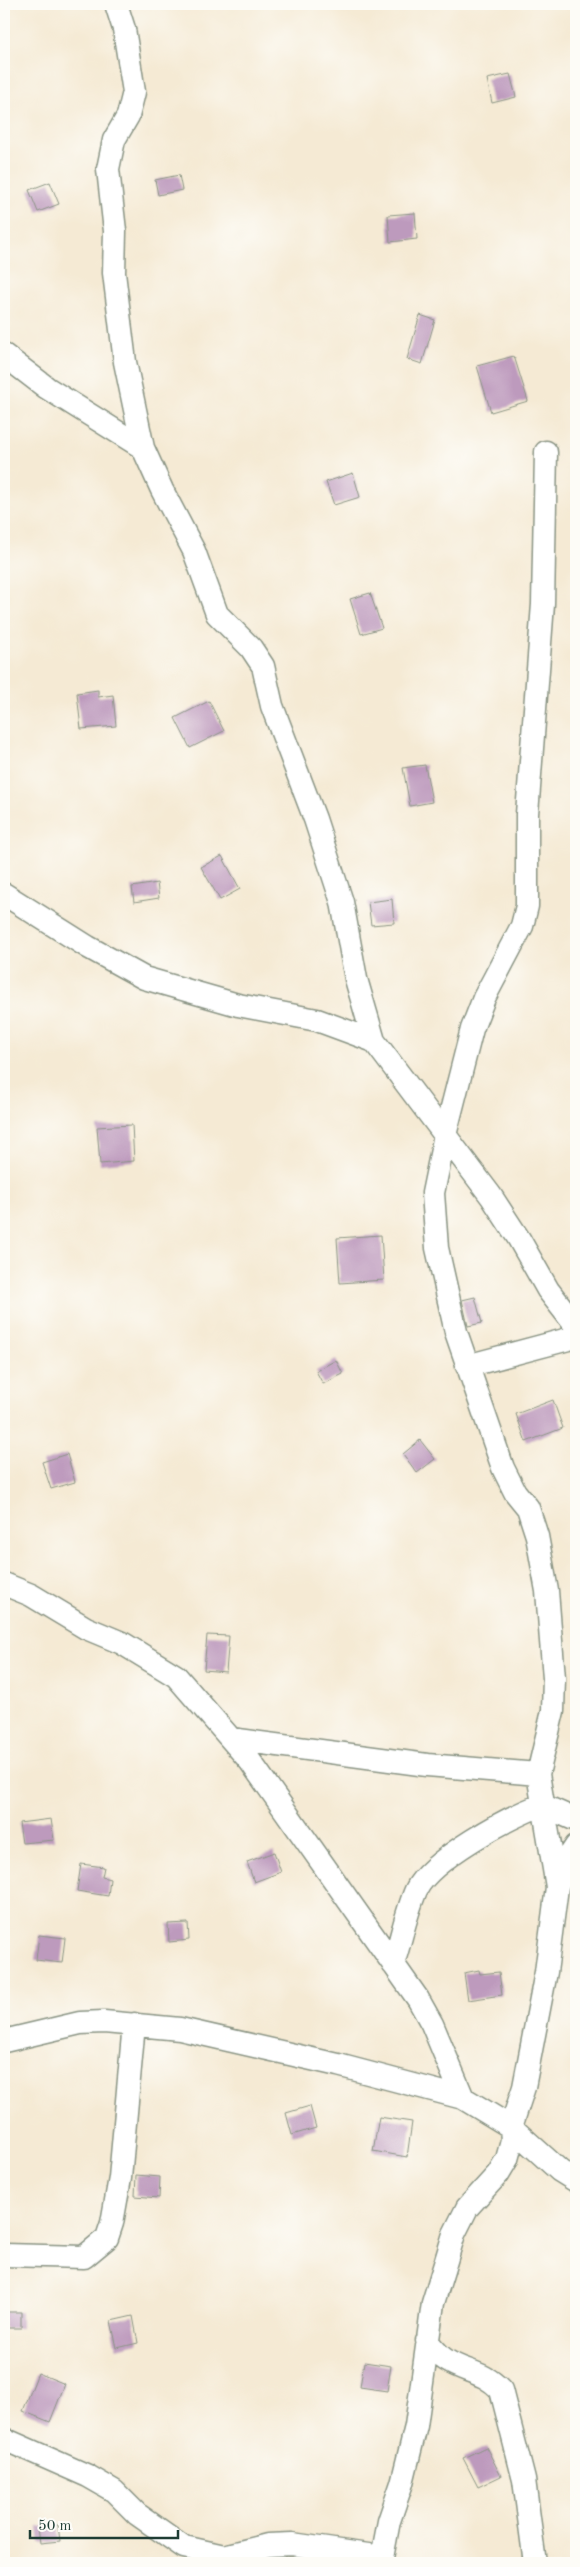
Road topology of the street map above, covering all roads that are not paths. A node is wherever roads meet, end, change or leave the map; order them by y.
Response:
1 (116, 4) edge
2 (4, 355) edge
3 (143, 448) junction
4 (546, 452) dead end
5 (4, 894) edge
6 (374, 1040) junction
7 (445, 1134) junction
8 (576, 1326) edge
9 (576, 1337) edge
10 (467, 1366) junction
11 (4, 1584) edge
12 (231, 1739) junction
13 (538, 1774) junction
14 (542, 1805) junction
15 (576, 1820) edge
16 (576, 1846) edge
17 (556, 1887) junction
18 (393, 1964) junction
19 (134, 2024) junction
20 (4, 2041) edge
21 (463, 2098) junction
22 (511, 2127) junction
23 (576, 2181) edge
24 (4, 2255) edge
25 (427, 2341) junction
26 (4, 2439) edge
27 (381, 2560) edge
28 (535, 2563) edge

1 - 3 street
2 - 3 street
3 - 6 street
4 - 7 street
5 - 6 street
6 - 7 street
7 - 8 street
7 - 10 street
9 - 10 street
10 - 13 street
11 - 12 street
12 - 13 street
12 - 18 street
13 - 14 street
14 - 15 street
14 - 17 street
14 - 18 street
16 - 17 street
17 - 22 street
18 - 21 street
19 - 20 street
19 - 21 street
19 - 24 street
21 - 22 street
22 - 23 street
22 - 25 street
25 - 27 street
25 - 28 street
26 - 27 street

